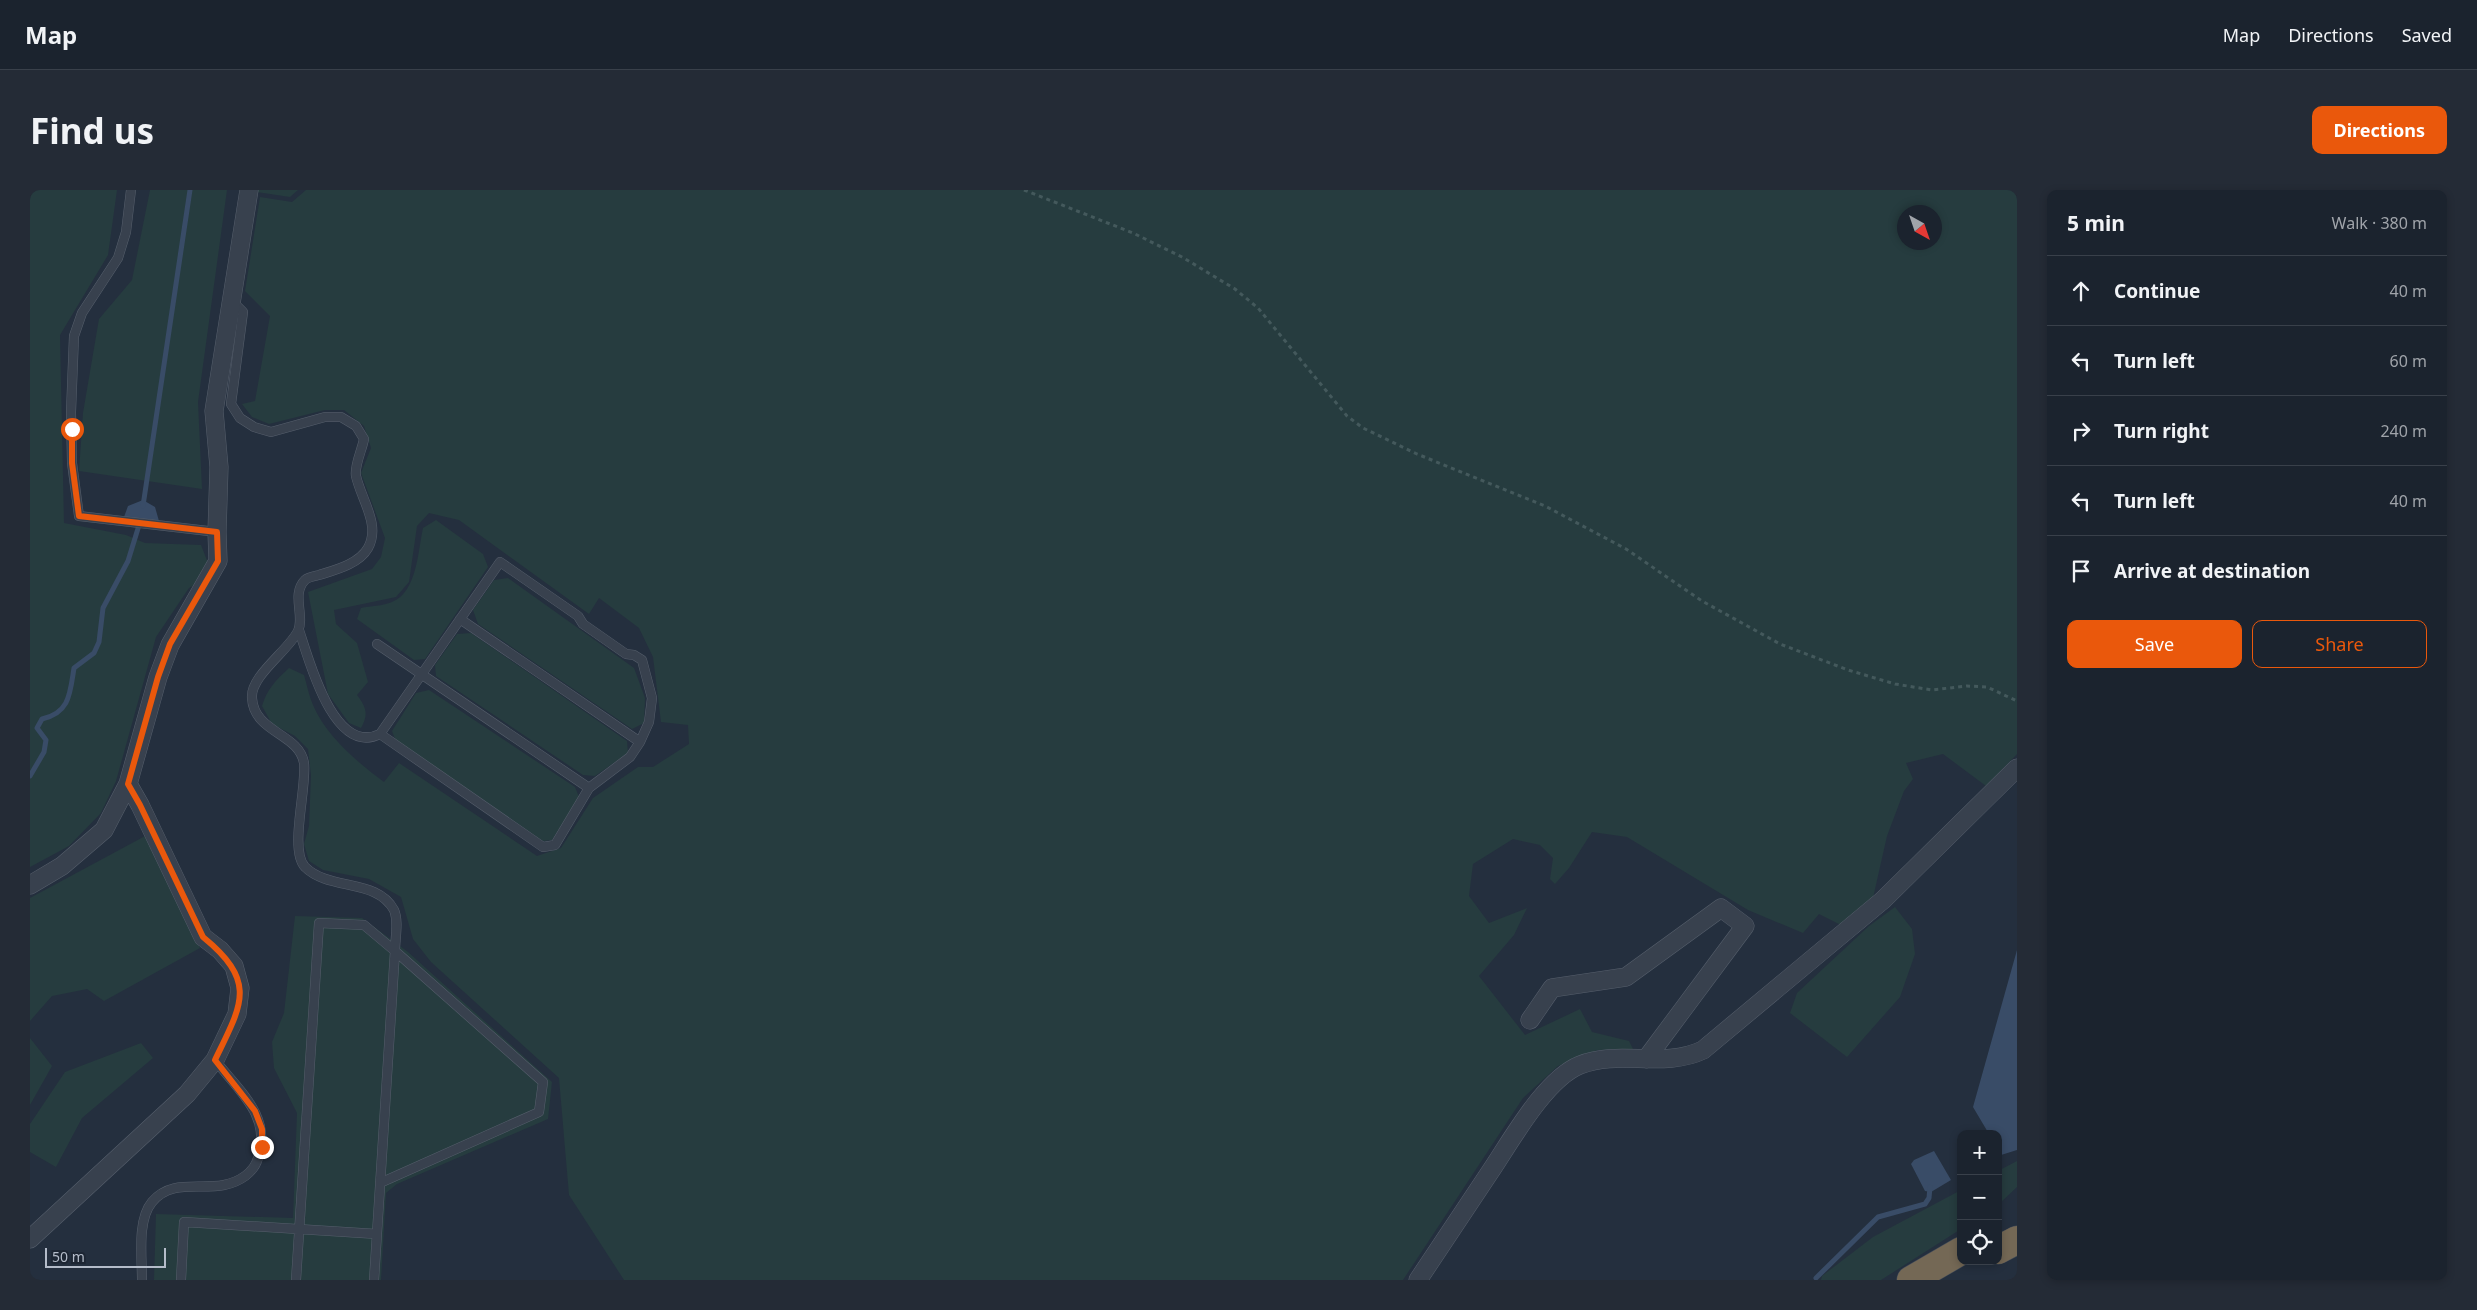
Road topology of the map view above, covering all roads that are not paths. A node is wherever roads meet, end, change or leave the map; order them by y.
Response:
1 (131, 190) edge
2 (249, 190) edge
3 (231, 300) junction
4 (217, 532) junction
5 (460, 619) junction
6 (299, 630) junction
7 (377, 644) dead end
8 (421, 675) junction
9 (380, 734) junction
10 (640, 742) junction
11 (2017, 768) edge
12 (128, 784) junction
13 (589, 788) junction
14 (30, 885) edge
15 (395, 951) junction
16 (1530, 1020) dead end
17 (1646, 1059) junction
18 (215, 1060) junction
19 (380, 1183) junction
20 (2017, 1219) edge
21 (2002, 1228) edge
22 (299, 1229) junction
23 (377, 1234) junction
24 (30, 1239) edge
25 (2017, 1240) edge
26 (2002, 1248) edge
27 (1957, 1253) edge
28 (1972, 1265) edge
29 (142, 1280) edge
30 (181, 1280) edge
31 (296, 1280) edge
32 (374, 1280) edge
33 (1418, 1280) edge
34 (1911, 1280) edge
35 (1946, 1280) edge

1 - 4 lane
2 - 3 street
3 - 4 street
3 - 6 lane
4 - 12 street
5 - 8 lane
5 - 10 lane
5 - 10 lane
6 - 9 lane
6 - 15 lane
7 - 8 lane
8 - 9 lane
8 - 13 lane
9 - 13 lane
10 - 13 lane
11 - 17 street
12 - 14 street
12 - 18 street
15 - 19 lane
15 - 19 lane
15 - 22 lane
16 - 17 street
17 - 33 street
18 - 24 street
18 - 29 lane
19 - 23 lane
20 - 21 highway
22 - 23 lane
22 - 30 lane
22 - 31 lane
23 - 32 lane
25 - 26 highway
27 - 34 highway
28 - 35 highway

